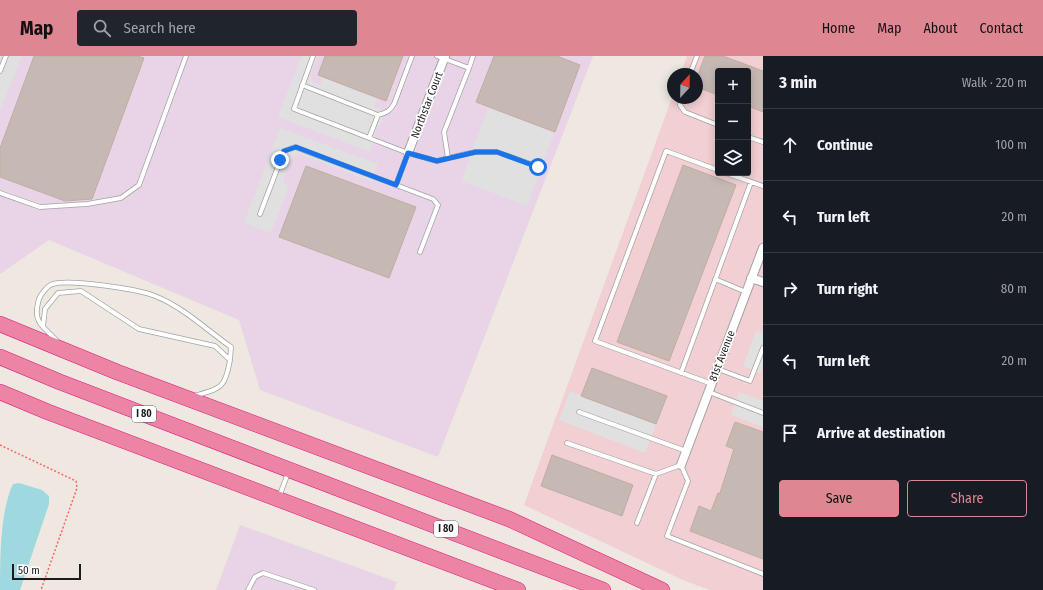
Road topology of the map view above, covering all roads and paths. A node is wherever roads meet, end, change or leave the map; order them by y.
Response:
1 (6, 56) edge
2 (186, 56) edge
3 (313, 56) edge
4 (412, 56) edge
5 (474, 56) edge
6 (697, 56) edge
7 (442, 57) edge
8 (469, 68) junction
9 (692, 68) edge
10 (0, 71) edge
11 (302, 85) junction
12 (680, 104) edge
13 (378, 115) junction
14 (715, 124) edge
15 (369, 138) junction
16 (751, 138) edge
17 (763, 142) edge
18 (408, 153) junction
19 (448, 158) junction
20 (538, 167) dead end
21 (715, 169) edge
22 (734, 176) edge
23 (751, 182) junction
24 (396, 185) junction
25 (763, 186) edge
26 (0, 193) edge
27 (260, 214) dead end
28 (763, 248) edge
29 (420, 252) dead end
30 (751, 278) junction
31 (716, 279) junction
32 (763, 282) edge
33 (746, 292) junction
34 (0, 324) edge
35 (43, 327) junction
36 (763, 348) edge
37 (67, 352) junction
38 (0, 357) edge
39 (230, 360) junction
40 (717, 369) junction
41 (681, 373) junction
42 (712, 384) junction
43 (0, 392) edge
44 (708, 392) junction
45 (187, 398) junction
46 (580, 412) dead end
47 (763, 413) edge
48 (567, 443) dead end
49 (0, 445) edge
50 (686, 452) junction
51 (681, 465) junction
52 (289, 469) junction
53 (656, 474) junction
54 (278, 499) junction
55 (637, 523) dead end
56 (763, 574) edge
57 (41, 590) edge
58 (248, 590) edge
59 (314, 590) edge
60 (518, 590) edge
61 (603, 590) edge
62 (662, 590) edge

1 - 10 lane
2 - 26 lane
3 - 11 lane
4 - 13 lane
5 - 8 lane
6 - 9 lane
7 - 8 lane
7 - 18 street, Northstar Court
8 - 19 lane
11 - 13 lane
11 - 15 lane
12 - 14 lane
13 - 15 lane
15 - 18 lane
16 - 17 lane
18 - 19 lane
18 - 24 lane
19 - 20 lane
21 - 41 lane
22 - 23 lane
23 - 25 lane
23 - 31 lane
24 - 27 lane
24 - 29 lane
28 - 30 street, 81st Avenue
30 - 32 street
30 - 33 street, 81st Avenue
31 - 33 lane
31 - 41 lane
33 - 40 street, 81st Avenue
34 - 37 highway
35 - 37 lane
35 - 39 lane
35 - 39 lane
36 - 40 lane
37 - 45 highway
38 - 52 highway, I 80
39 - 45 lane
40 - 42 street, 81st Avenue
41 - 42 lane
42 - 44 street, 81st Avenue
43 - 54 highway
44 - 47 lane
44 - 50 street, 81st Avenue
45 - 62 highway
46 - 50 lane
48 - 53 lane
49 - 57 path
50 - 51 street, 81st Avenue
51 - 53 lane
51 - 56 lane
52 - 54 lane
52 - 61 highway, I 80
53 - 55 lane
54 - 60 highway
58 - 59 lane

